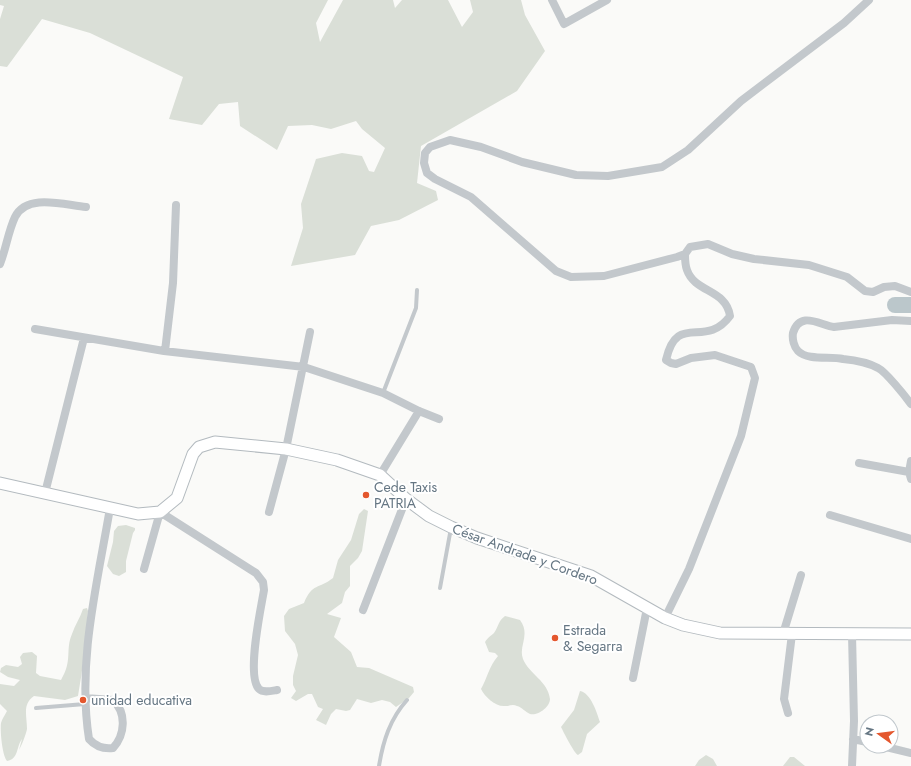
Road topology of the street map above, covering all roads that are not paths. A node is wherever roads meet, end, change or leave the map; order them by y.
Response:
1 (552, 0) edge
2 (607, 0) edge
3 (869, 0) edge
4 (176, 205) dead end
5 (86, 207) dead end
6 (685, 254) junction
7 (0, 264) edge
8 (417, 290) dead end
9 (911, 292) edge
10 (911, 321) edge
11 (34, 329) dead end
12 (310, 332) dead end
13 (84, 338) junction
14 (165, 351) junction
15 (304, 367) junction
16 (383, 392) junction
17 (911, 404) edge
18 (418, 411) junction
19 (439, 419) dead end
20 (286, 449) junction
21 (911, 461) edge
22 (859, 463) dead end
23 (380, 475) junction
24 (910, 475) edge
25 (0, 483) edge
26 (45, 493) junction
27 (406, 499) junction
28 (110, 508) junction
29 (160, 512) junction
30 (268, 512) dead end
31 (830, 515) dead end
32 (451, 527) junction
33 (911, 539) edge
34 (144, 569) dead end
35 (801, 575) dead end
36 (440, 588) dead end
37 (647, 608) junction
38 (363, 610) dead end
39 (665, 618) junction
40 (788, 634) junction
41 (852, 634) junction
42 (911, 634) edge
43 (633, 678) dead end
44 (277, 690) dead end
45 (407, 700) dead end
46 (85, 701) junction
47 (36, 708) dead end
48 (788, 713) dead end
49 (853, 739) junction
50 (859, 740) edge
51 (899, 750) edge
52 (911, 753) edge
53 (379, 766) edge
54 (852, 766) edge

1 - 2 street
3 - 6 street
4 - 14 street
5 - 7 street
6 - 9 street
6 - 39 street
8 - 16 lane
10 - 17 street
11 - 13 street
12 - 15 street
13 - 14 street
13 - 26 street
14 - 15 street
15 - 16 street
15 - 20 street
16 - 18 street
18 - 19 street
18 - 23 street
20 - 23 street, César Andrade y Cordero
20 - 29 street, César Andrade y Cordero
20 - 30 street
21 - 24 street
22 - 24 street
23 - 27 street, César Andrade y Cordero
25 - 26 street
26 - 28 street
27 - 32 street, César Andrade y Cordero
27 - 38 street
28 - 29 street
28 - 46 street
29 - 34 street
29 - 44 street
31 - 33 street
32 - 36 lane
32 - 37 street, César Andrade y Cordero
35 - 40 street
37 - 39 street, César Andrade y Cordero
37 - 43 street
39 - 40 street, César Andrade y Cordero
40 - 41 street, César Andrade y Cordero
40 - 48 street
41 - 42 street, César Andrade y Cordero
41 - 49 street
45 - 53 lane
46 - 46 street
46 - 47 lane
49 - 50 street
49 - 54 street
51 - 52 street

